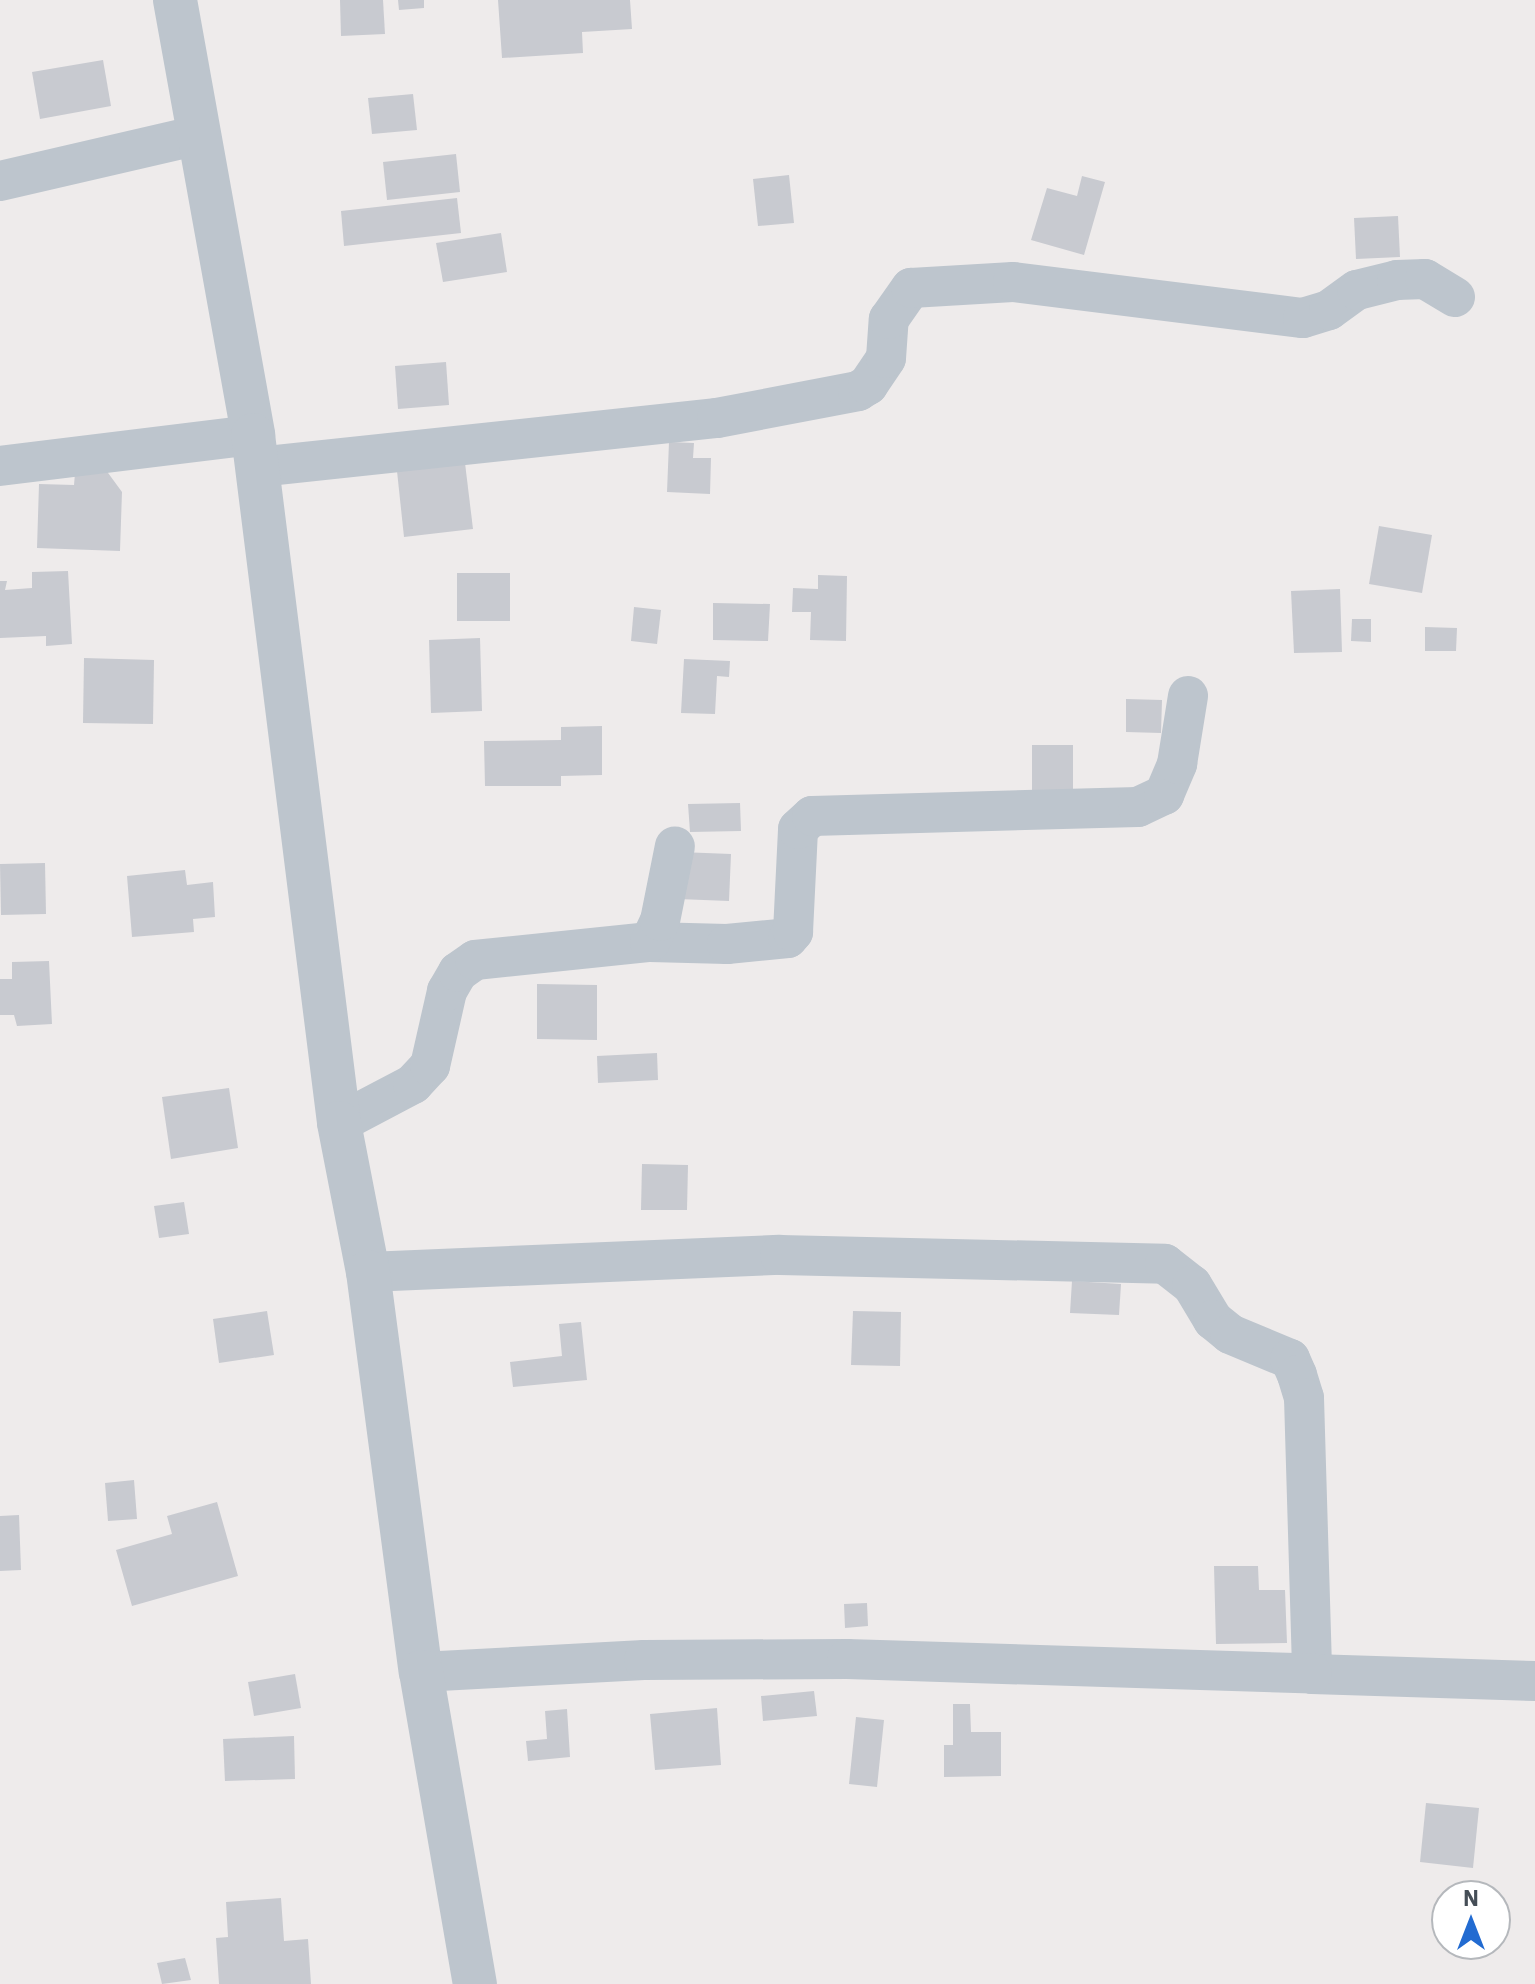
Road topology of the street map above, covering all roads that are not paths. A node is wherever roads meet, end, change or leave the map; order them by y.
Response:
1 (175, 0) edge
2 (199, 135) junction
3 (0, 181) edge
4 (1455, 297) dead end
5 (255, 451) junction
6 (0, 466) edge
7 (1188, 696) dead end
8 (675, 846) dead end
9 (650, 942) junction
10 (339, 1123) junction
11 (368, 1272) junction
12 (421, 1672) junction
13 (1312, 1674) junction
14 (1535, 1681) edge
15 (475, 1984) edge

1 - 2 street
2 - 3 street
2 - 5 street
4 - 5 street
5 - 6 street
5 - 10 street
7 - 9 street
8 - 9 street
9 - 10 street
10 - 11 street
11 - 12 street
11 - 13 street
12 - 13 street
12 - 15 street
13 - 14 street

